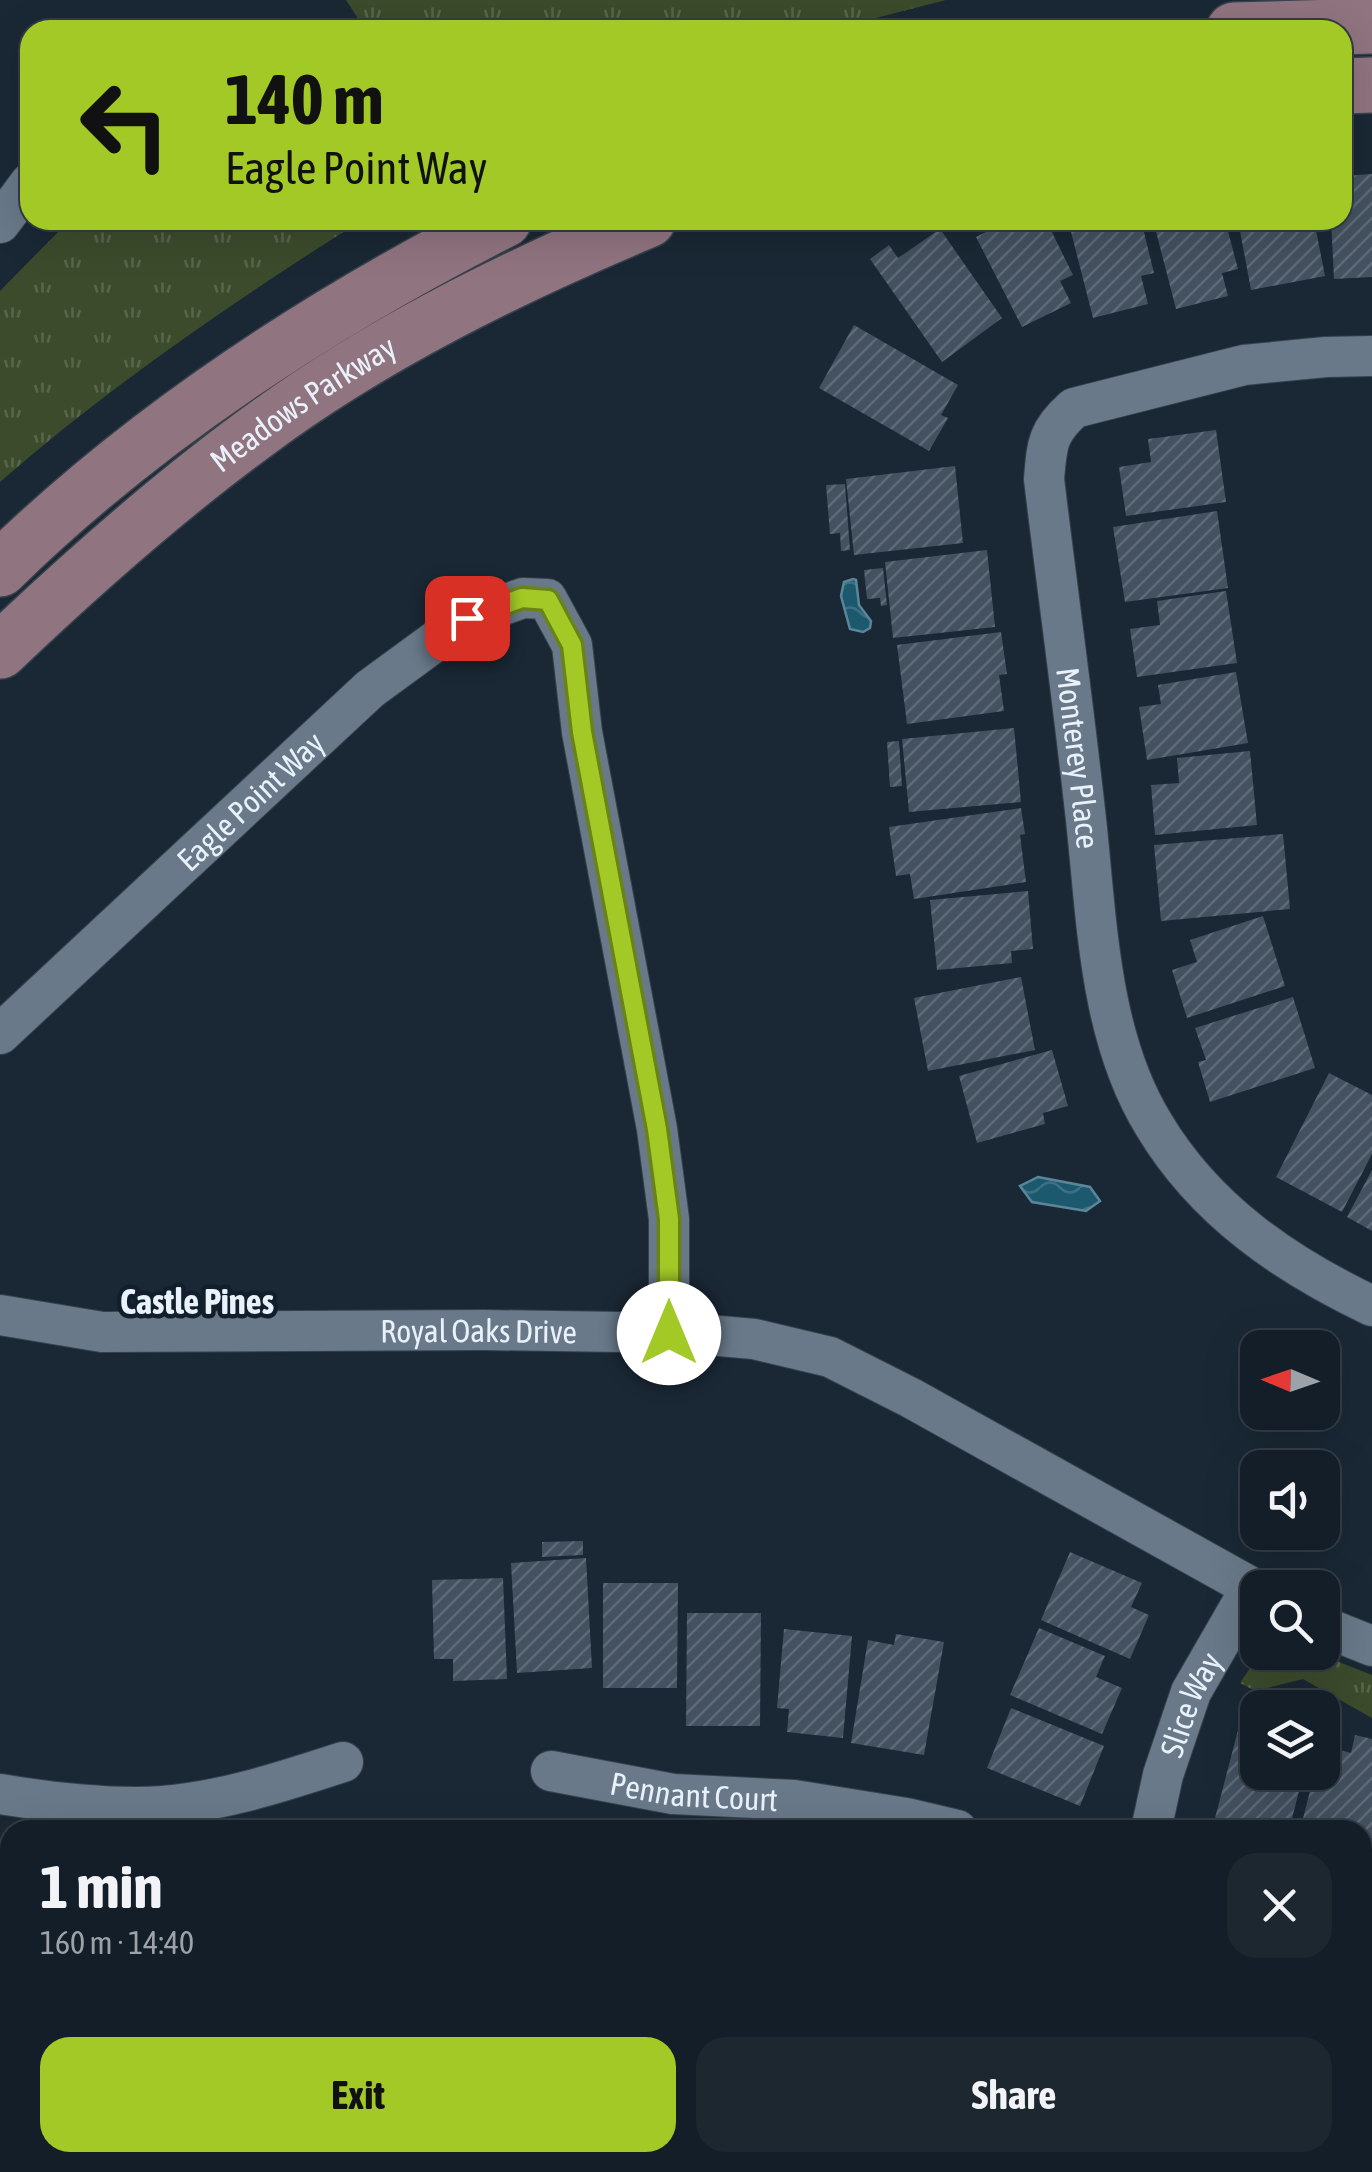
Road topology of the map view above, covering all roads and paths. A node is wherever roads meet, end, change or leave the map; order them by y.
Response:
1 (20, 197) edge
2 (0, 223) edge
3 (486, 230) edge
4 (624, 230) edge
5 (1372, 356) edge
6 (0, 569) edge
7 (0, 650) edge
8 (0, 1034) edge
9 (1372, 1306) edge
10 (0, 1315) edge
11 (669, 1333) junction
12 (1240, 1582) edge
13 (1240, 1613) edge
14 (1340, 1633) edge
15 (1372, 1646) edge
16 (343, 1762) dead end
17 (551, 1771) dead end
18 (0, 1794) edge
19 (914, 1820) edge
20 (1153, 1820) edge

1 - 2 street
3 - 6 main road, Meadows Parkway
4 - 7 main road, Meadows Parkway
5 - 9 street, Monterey Place
8 - 11 street, Eagle Point Way
10 - 11 street, Royal Oaks Drive
11 - 12 street, Royal Oaks Drive
13 - 20 street, Slice Way
14 - 15 street
16 - 18 street
17 - 19 street, Pennant Court

